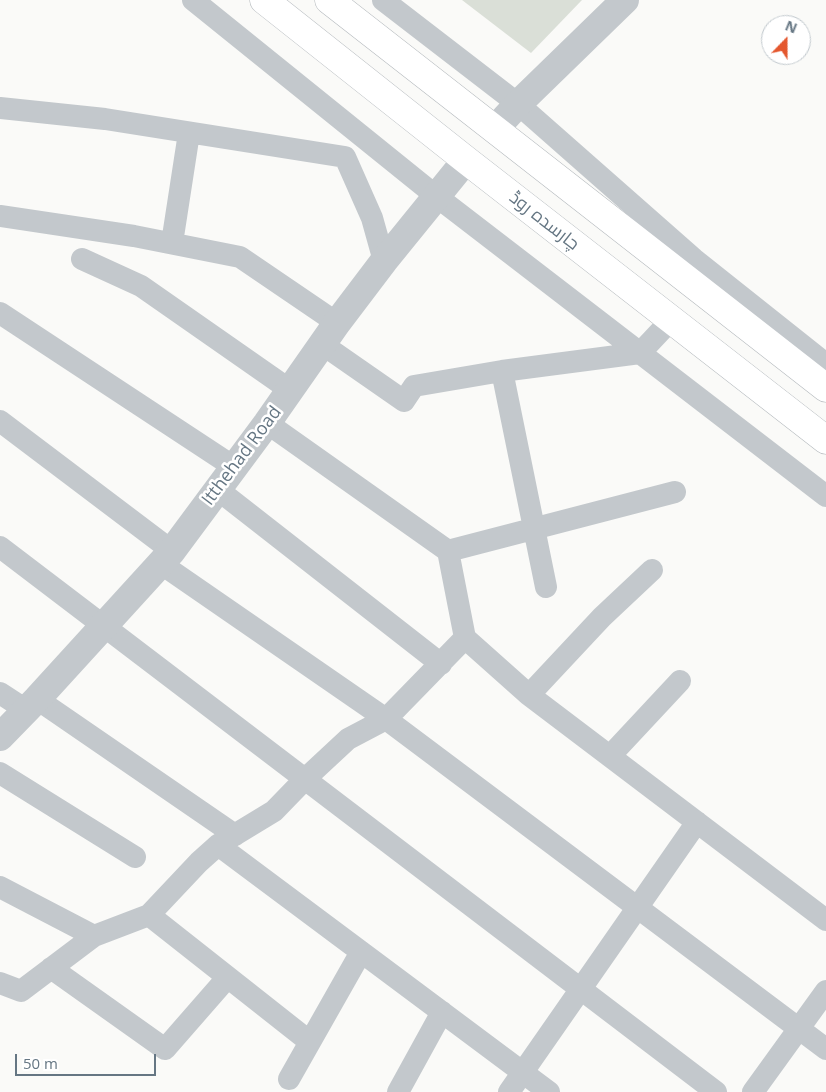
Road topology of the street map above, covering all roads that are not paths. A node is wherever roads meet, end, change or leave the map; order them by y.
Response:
1 (193, 0) edge
2 (264, 0) edge
3 (329, 0) edge
4 (383, 0) edge
5 (625, 0) edge
6 (518, 104) junction
7 (0, 108) edge
8 (495, 129) junction
9 (189, 133) junction
10 (466, 160) junction
11 (436, 196) junction
12 (0, 216) edge
13 (172, 243) junction
14 (82, 259) dead end
15 (384, 261) junction
16 (0, 313) edge
17 (672, 319) junction
18 (329, 334) junction
19 (640, 353) junction
20 (826, 364) edge
21 (502, 371) junction
22 (826, 388) edge
23 (290, 390) junction
24 (0, 420) edge
25 (267, 423) junction
26 (826, 440) edge
27 (234, 468) junction
28 (217, 488) junction
29 (675, 492) dead end
30 (826, 496) edge
31 (533, 528) junction
32 (0, 548) edge
33 (448, 551) junction
34 (166, 557) junction
35 (652, 570) dead end
36 (546, 587) dead end
37 (103, 626) junction
38 (465, 638) junction
39 (441, 664) junction
40 (680, 682) dead end
41 (0, 693) edge
42 (529, 695) junction
43 (32, 704) junction
44 (386, 719) junction
45 (0, 737) edge
46 (610, 756) junction
47 (0, 773) edge
48 (305, 779) junction
49 (697, 822) junction
50 (226, 840) junction
51 (135, 857) dead end
52 (0, 887) edge
53 (638, 908) junction
54 (149, 915) junction
55 (826, 920) edge
56 (94, 936) junction
57 (361, 952) junction
58 (51, 968) junction
59 (227, 978) junction
60 (0, 983) edge
61 (581, 989) junction
62 (826, 991) edge
63 (442, 1012) junction
64 (799, 1029) junction
65 (310, 1042) junction
66 (826, 1049) edge
67 (523, 1072) junction
68 (289, 1079) dead end
69 (398, 1092) edge
70 (509, 1092) edge
71 (549, 1092) edge
72 (716, 1092) edge
73 (753, 1092) edge

1 - 11 street
2 - 10 highway, چارسدہ روڈ
3 - 8 highway
4 - 6 street
5 - 6 street
6 - 8 street
6 - 20 street
7 - 9 street
8 - 22 highway
9 - 13 street
9 - 15 street
10 - 11 street, Itthehad Road
10 - 17 highway, چارسدہ روڈ
11 - 15 street, Itthehad Road
11 - 19 street
12 - 13 street
13 - 18 street
14 - 23 street
15 - 18 street, Itthehad Road
16 - 27 street
17 - 19 street
17 - 26 highway, چارسدہ روڈ
18 - 21 street
18 - 23 street, Itthehad Road
19 - 21 street
19 - 30 street
21 - 31 street
23 - 25 street, Itthehad Road
24 - 34 street
25 - 27 street, Itthehad Road
25 - 33 street
27 - 28 street, Itthehad Road
28 - 34 street, Itthehad Road
28 - 39 street
29 - 31 street
31 - 33 street
31 - 36 street
32 - 37 street
33 - 38 street
34 - 37 street, Itthehad Road
34 - 44 street
35 - 42 street
37 - 43 street, Itthehad Road
37 - 48 street
38 - 39 street
38 - 42 street
39 - 44 street
40 - 46 street
41 - 43 street
42 - 46 street
43 - 45 street, Itthehad Road
43 - 50 street
44 - 48 street
44 - 53 street
46 - 49 street
47 - 51 street
48 - 50 street
48 - 61 street
49 - 53 street
49 - 55 street
50 - 54 street
50 - 57 street
52 - 56 street
53 - 61 street
53 - 64 street
54 - 56 street
54 - 59 street
56 - 58 street
57 - 63 street
57 - 65 street
58 - 59 street
58 - 60 street
59 - 65 street
61 - 67 street
61 - 72 street
62 - 64 street
63 - 67 street
63 - 69 street
64 - 66 street
64 - 73 street
65 - 68 street
67 - 70 street
67 - 71 street

